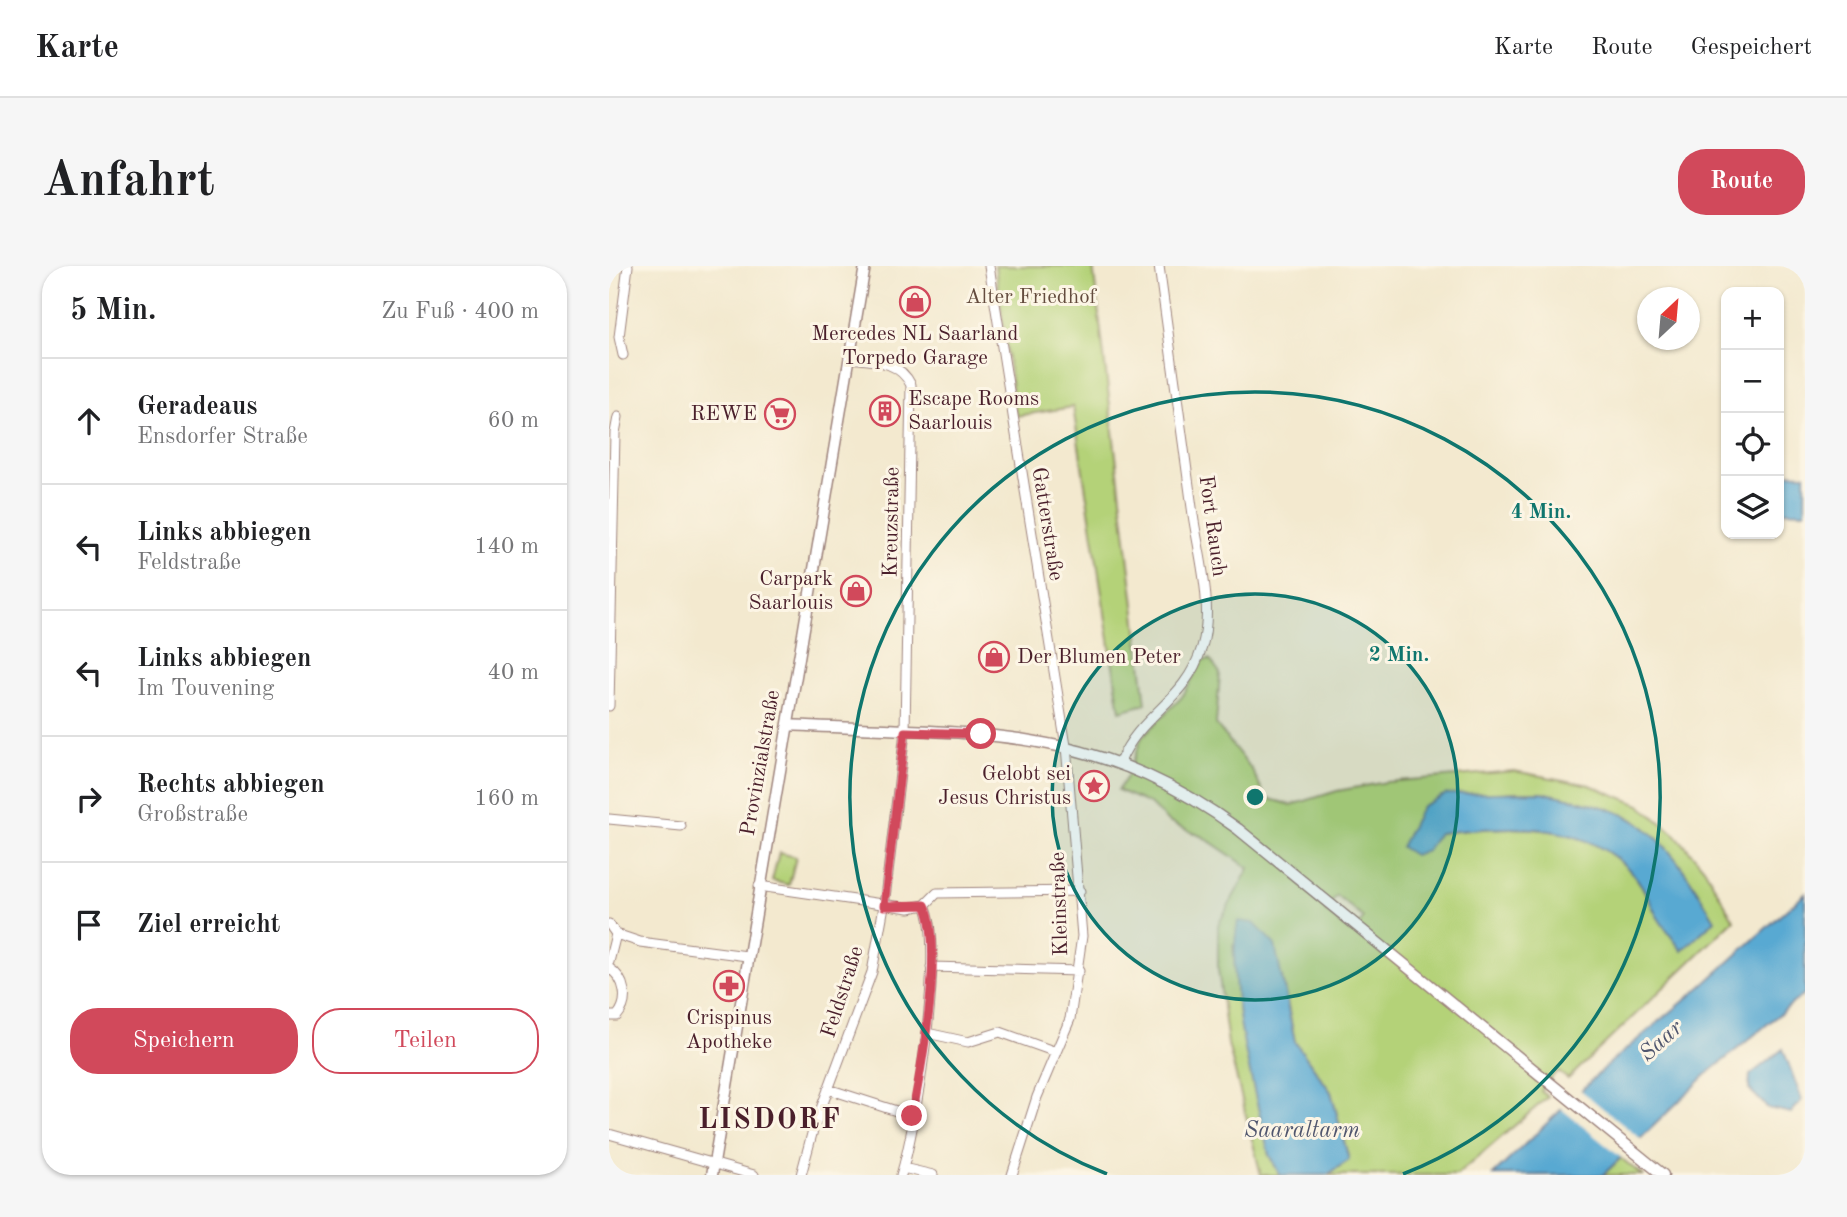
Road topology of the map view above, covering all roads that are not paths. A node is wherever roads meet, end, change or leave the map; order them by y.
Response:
1 (628, 266) edge
2 (865, 266) edge
3 (989, 266) edge
4 (1159, 266) edge
5 (623, 355) dead end
6 (849, 358) junction
7 (618, 417) dead end
8 (610, 561) edge
9 (609, 706) edge
10 (788, 725) junction
11 (905, 732) junction
12 (1066, 746) junction
13 (1120, 762) junction
14 (609, 819) edge
15 (681, 826) dead end
16 (759, 886) junction
17 (1080, 891) junction
18 (925, 905) junction
19 (884, 906) junction
20 (609, 924) edge
21 (616, 934) junction
22 (747, 956) junction
23 (609, 962) edge
24 (931, 967) junction
25 (609, 968) edge
26 (1079, 971) junction
27 (609, 1016) edge
28 (927, 1033) junction
29 (1056, 1052) junction
30 (828, 1089) junction
31 (912, 1116) junction
32 (609, 1134) edge
33 (714, 1162) junction
34 (902, 1172) edge
35 (712, 1175) edge
36 (754, 1175) edge
37 (801, 1175) edge
38 (933, 1175) edge
39 (1012, 1175) edge
40 (1663, 1175) edge

1 - 5 street
2 - 6 main road, Provinzialstraße
3 - 12 street, Gatterstraße
4 - 13 street, Fort Rauch
6 - 10 main road, Provinzialstraße
6 - 11 street, Kreuzstraße
7 - 8 street
8 - 9 street
10 - 11 main road
10 - 16 main road, Provinzialstraße
11 - 12 main road
11 - 19 street, Feldstraße
12 - 13 main road
12 - 17 street, Kleinstraße
13 - 40 main road
14 - 15 street
16 - 19 street
16 - 22 main road, Provinzialstraße
17 - 18 street
17 - 26 street, Kleinstraße
18 - 19 street
18 - 24 street
19 - 30 street, Feldstraße
20 - 21 street
21 - 22 street
21 - 23 street
22 - 33 main road, Provinzialstraße
24 - 26 street
24 - 28 street
25 - 27 street
26 - 29 street, Kleinstraße
28 - 29 street
28 - 31 street
29 - 39 street, Kleinstraße
30 - 31 street
30 - 37 street, Feldstraße
31 - 34 street
32 - 33 street
33 - 35 main road, Provinzialstraße
33 - 36 street
34 - 38 street

